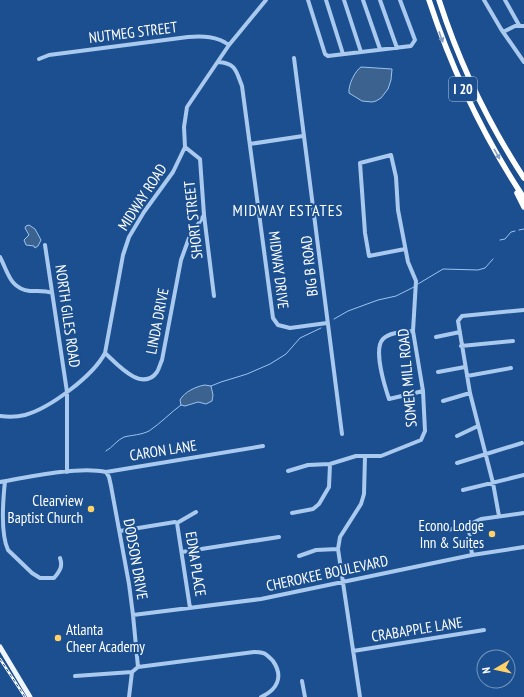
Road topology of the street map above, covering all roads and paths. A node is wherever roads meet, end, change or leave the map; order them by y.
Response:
1 (266, 0) edge
2 (308, 0) edge
3 (326, 0) edge
4 (344, 0) edge
5 (363, 0) edge
6 (380, 0) edge
7 (400, 0) edge
8 (429, 0) edge
9 (439, 0) edge
10 (484, 0) edge
11 (505, 0) edge
12 (519, 25) junction
13 (524, 26) edge
14 (503, 32) junction
15 (229, 45) junction
16 (397, 48) junction
17 (380, 49) junction
18 (361, 52) junction
19 (343, 54) junction
20 (294, 58) dead end
21 (39, 59) dead end
22 (218, 62) junction
23 (524, 62) edge
24 (303, 136) junction
25 (250, 144) junction
26 (185, 147) junction
27 (508, 173) junction
28 (524, 177) edge
29 (524, 198) edge
30 (524, 207) edge
31 (204, 215) junction
32 (45, 244) dead end
33 (405, 250) junction
34 (0, 257) edge
35 (52, 293) junction
36 (214, 296) dead end
37 (524, 310) edge
38 (327, 323) junction
39 (413, 331) junction
40 (460, 332) junction
41 (436, 337) dead end
42 (513, 341) dead end
43 (461, 346) junction
44 (105, 353) junction
45 (465, 367) junction
46 (511, 368) dead end
47 (438, 372) dead end
48 (467, 376) junction
49 (423, 391) junction
50 (67, 392) junction
51 (470, 393) junction
52 (443, 401) dead end
53 (0, 416) edge
54 (478, 426) junction
55 (342, 434) dead end
56 (457, 436) dead end
57 (522, 442) dead end
58 (263, 446) dead end
59 (484, 454) junction
60 (365, 456) junction
61 (457, 463) dead end
62 (330, 464) junction
63 (288, 470) dead end
64 (67, 472) junction
65 (106, 472) junction
66 (524, 475) edge
67 (5, 481) junction
68 (0, 482) edge
69 (492, 483) junction
70 (463, 490) dead end
71 (196, 512) dead end
72 (292, 513) dead end
73 (524, 513) edge
74 (499, 516) junction
75 (177, 523) junction
76 (469, 528) junction
77 (446, 530) dead end
78 (120, 531) junction
79 (279, 537) dead end
80 (524, 547) edge
81 (338, 549) junction
82 (182, 552) junction
83 (472, 555) junction
84 (299, 556) dead end
85 (60, 558) dead end
86 (343, 581) junction
87 (190, 608) junction
88 (133, 616) junction
89 (484, 630) dead end
90 (0, 648) edge
91 (353, 651) junction
92 (138, 667) junction
93 (132, 672) junction
94 (75, 676) dead end
95 (302, 681) dead end
96 (30, 697) edge
97 (129, 697) edge
98 (261, 697) edge
99 (306, 697) edge
100 (360, 697) edge

1 - 15 street, MIDWAY ROAD
2 - 19 street
3 - 19 street
4 - 18 street
5 - 17 street
6 - 16 street
7 - 16 street
8 -> 27 highway, I 20
9 - 28 highway, I 20
10 - 14 street
11 - 12 street
12 - 13 street
12 - 14 street
14 - 23 street
15 - 21 street, NUTMEG STREET
15 - 22 street, MIDWAY ROAD
16 - 17 street
17 - 18 street
18 - 19 street
20 - 24 street, BIG B ROAD
22 - 25 street, MIDWAY DRIVE
22 - 26 street, MIDWAY ROAD
24 - 25 street
24 - 38 street, BIG B ROAD
25 - 38 street, MIDWAY DRIVE
26 - 31 street, SHORT STREET
26 - 44 street, MIDWAY ROAD
27 - 29 highway, I 20
27 - 30 highway
31 - 36 street, SHORT STREET
31 - 44 street, LINDA DRIVE
32 - 35 street, NORTH GILES ROAD
33 - 33 street, SOMER MILL ROAD
33 - 39 street, SOMER MILL ROAD
34 - 35 street
35 - 50 street, NORTH GILES ROAD
37 - 40 street
38 - 55 street, BIG B ROAD
39 - 49 street, SOMER MILL ROAD
39 - 49 street
40 - 41 street
40 - 43 street
42 - 43 street
43 - 45 street
44 - 50 street, MIDWAY ROAD
45 - 47 street
45 - 48 street
46 - 48 street
48 - 51 street
49 - 60 street, SOMER MILL ROAD
50 - 53 street, MIDWAY ROAD
50 - 64 street, NORTH GILES ROAD
51 - 52 street
51 - 54 street
54 - 56 street
54 - 59 street
57 - 59 street
58 - 65 street, CARON LANE
59 - 61 street
59 - 69 street
60 - 62 street, SOMER MILL ROAD
60 - 81 street
62 - 63 street, SOMER MILL ROAD
62 - 72 street
64 - 65 street, CARON LANE
64 - 67 street, CARON LANE
65 - 78 street, DODSON DRIVE
66 - 69 street
67 - 68 street, CARON LANE
67 - 85 street
69 - 70 street
69 - 74 street
71 - 75 street
73 - 74 street
74 - 76 street
75 - 78 street
75 - 82 street, EDNA PLACE
76 - 77 street
76 - 83 street
78 - 88 street, DODSON DRIVE
79 - 82 street
80 - 83 street, CHEROKEE BOULEVARD
81 - 84 street
81 - 86 street
82 - 87 street, EDNA PLACE
83 - 86 street, CHEROKEE BOULEVARD
86 - 87 street, CHEROKEE BOULEVARD
86 - 91 street
87 - 88 street, CHEROKEE BOULEVARD
88 - 92 street, DODSON DRIVE
89 - 91 street, CRABAPPLE LANE
90 - 96 main road
91 - 100 street
92 - 93 street
92 - 98 street
93 - 94 street
93 - 97 street
95 - 99 street

